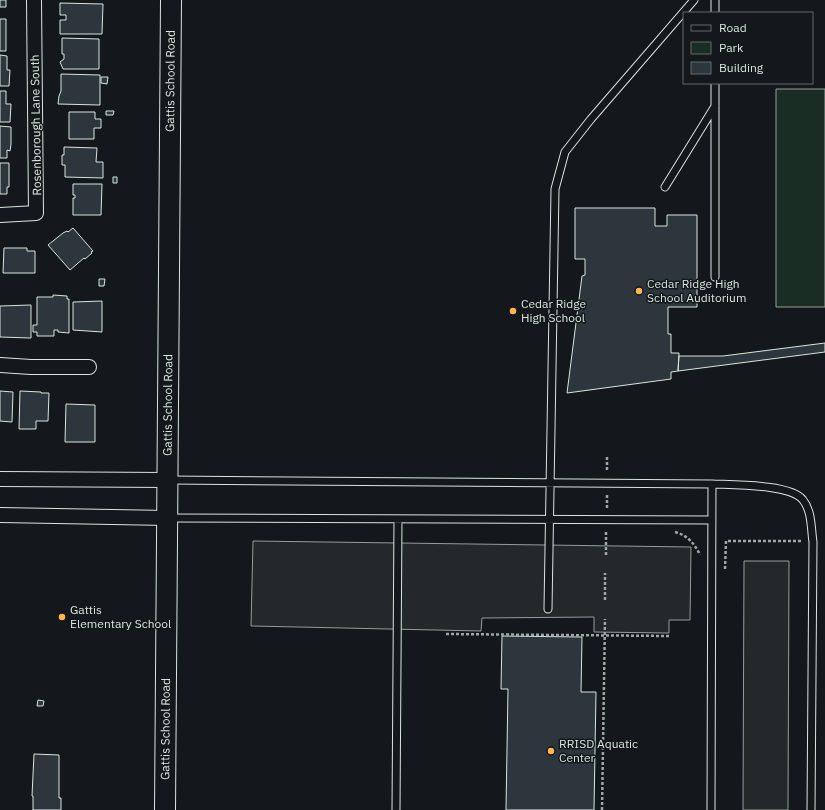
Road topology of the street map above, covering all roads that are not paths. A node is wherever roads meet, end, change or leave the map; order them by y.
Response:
1 (34, 0) edge
2 (171, 0) edge
3 (694, 0) edge
4 (715, 0) edge
5 (684, 12) edge
6 (715, 12) edge
7 (683, 13) edge
8 (715, 84) edge
9 (715, 106) junction
10 (665, 187) dead end
11 (0, 215) edge
12 (715, 277) dead end
13 (0, 365) edge
14 (89, 367) dead end
15 (0, 479) edge
16 (168, 480) junction
17 (550, 483) junction
18 (712, 484) junction
19 (0, 515) edge
20 (168, 518) junction
21 (398, 519) junction
22 (548, 520) junction
23 (712, 520) junction
24 (548, 609) dead end
25 (165, 810) edge
26 (396, 810) edge
27 (711, 810) edge
28 (811, 810) edge

1 - 11 street, Rosenborough Lane South
2 - 16 main road, Gattis School Road
3 - 5 lane
4 - 6 lane
7 - 17 lane
8 - 9 lane
9 - 10 lane
9 - 12 lane
13 - 14 street
15 - 16 street
16 - 17 lane
16 - 20 main road, Gattis School Road
17 - 18 lane
17 - 22 lane
18 - 23 lane
18 - 28 lane
19 - 20 street
20 - 21 lane
20 - 25 main road, Gattis School Road
21 - 22 lane
21 - 26 lane
22 - 23 lane
22 - 24 lane
23 - 27 lane

